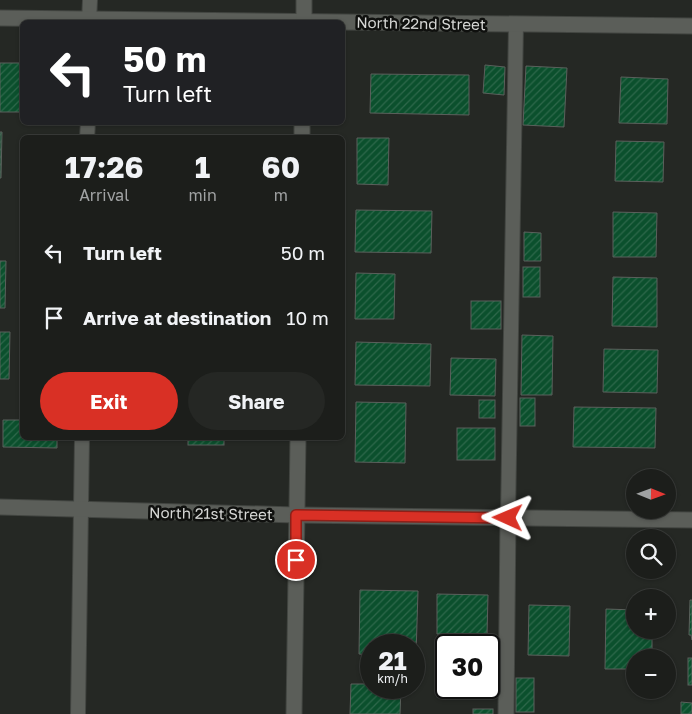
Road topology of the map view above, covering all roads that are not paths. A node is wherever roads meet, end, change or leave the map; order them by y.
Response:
1 (90, 0) edge
2 (304, 0) edge
3 (0, 18) edge
4 (59, 20) edge
5 (89, 20) edge
6 (304, 20) edge
7 (345, 22) edge
8 (516, 24) junction
9 (692, 26) edge
10 (82, 440) edge
11 (298, 440) edge
12 (0, 507) edge
13 (81, 510) junction
14 (296, 515) junction
15 (508, 518) junction
16 (692, 520) edge
17 (78, 714) edge
18 (294, 714) edge
19 (506, 714) edge

1 - 5 lane
2 - 6 street
3 - 4 street, North 22nd Street
7 - 8 street, North 22nd Street
8 - 9 street, North 22nd Street
8 - 15 lane
10 - 13 lane
11 - 14 street
12 - 13 street, North 21st Street
13 - 14 street, North 21st Street
13 - 17 lane
14 - 15 street, North 21st Street
14 - 18 street
15 - 16 street, North 21st Street
15 - 19 street

